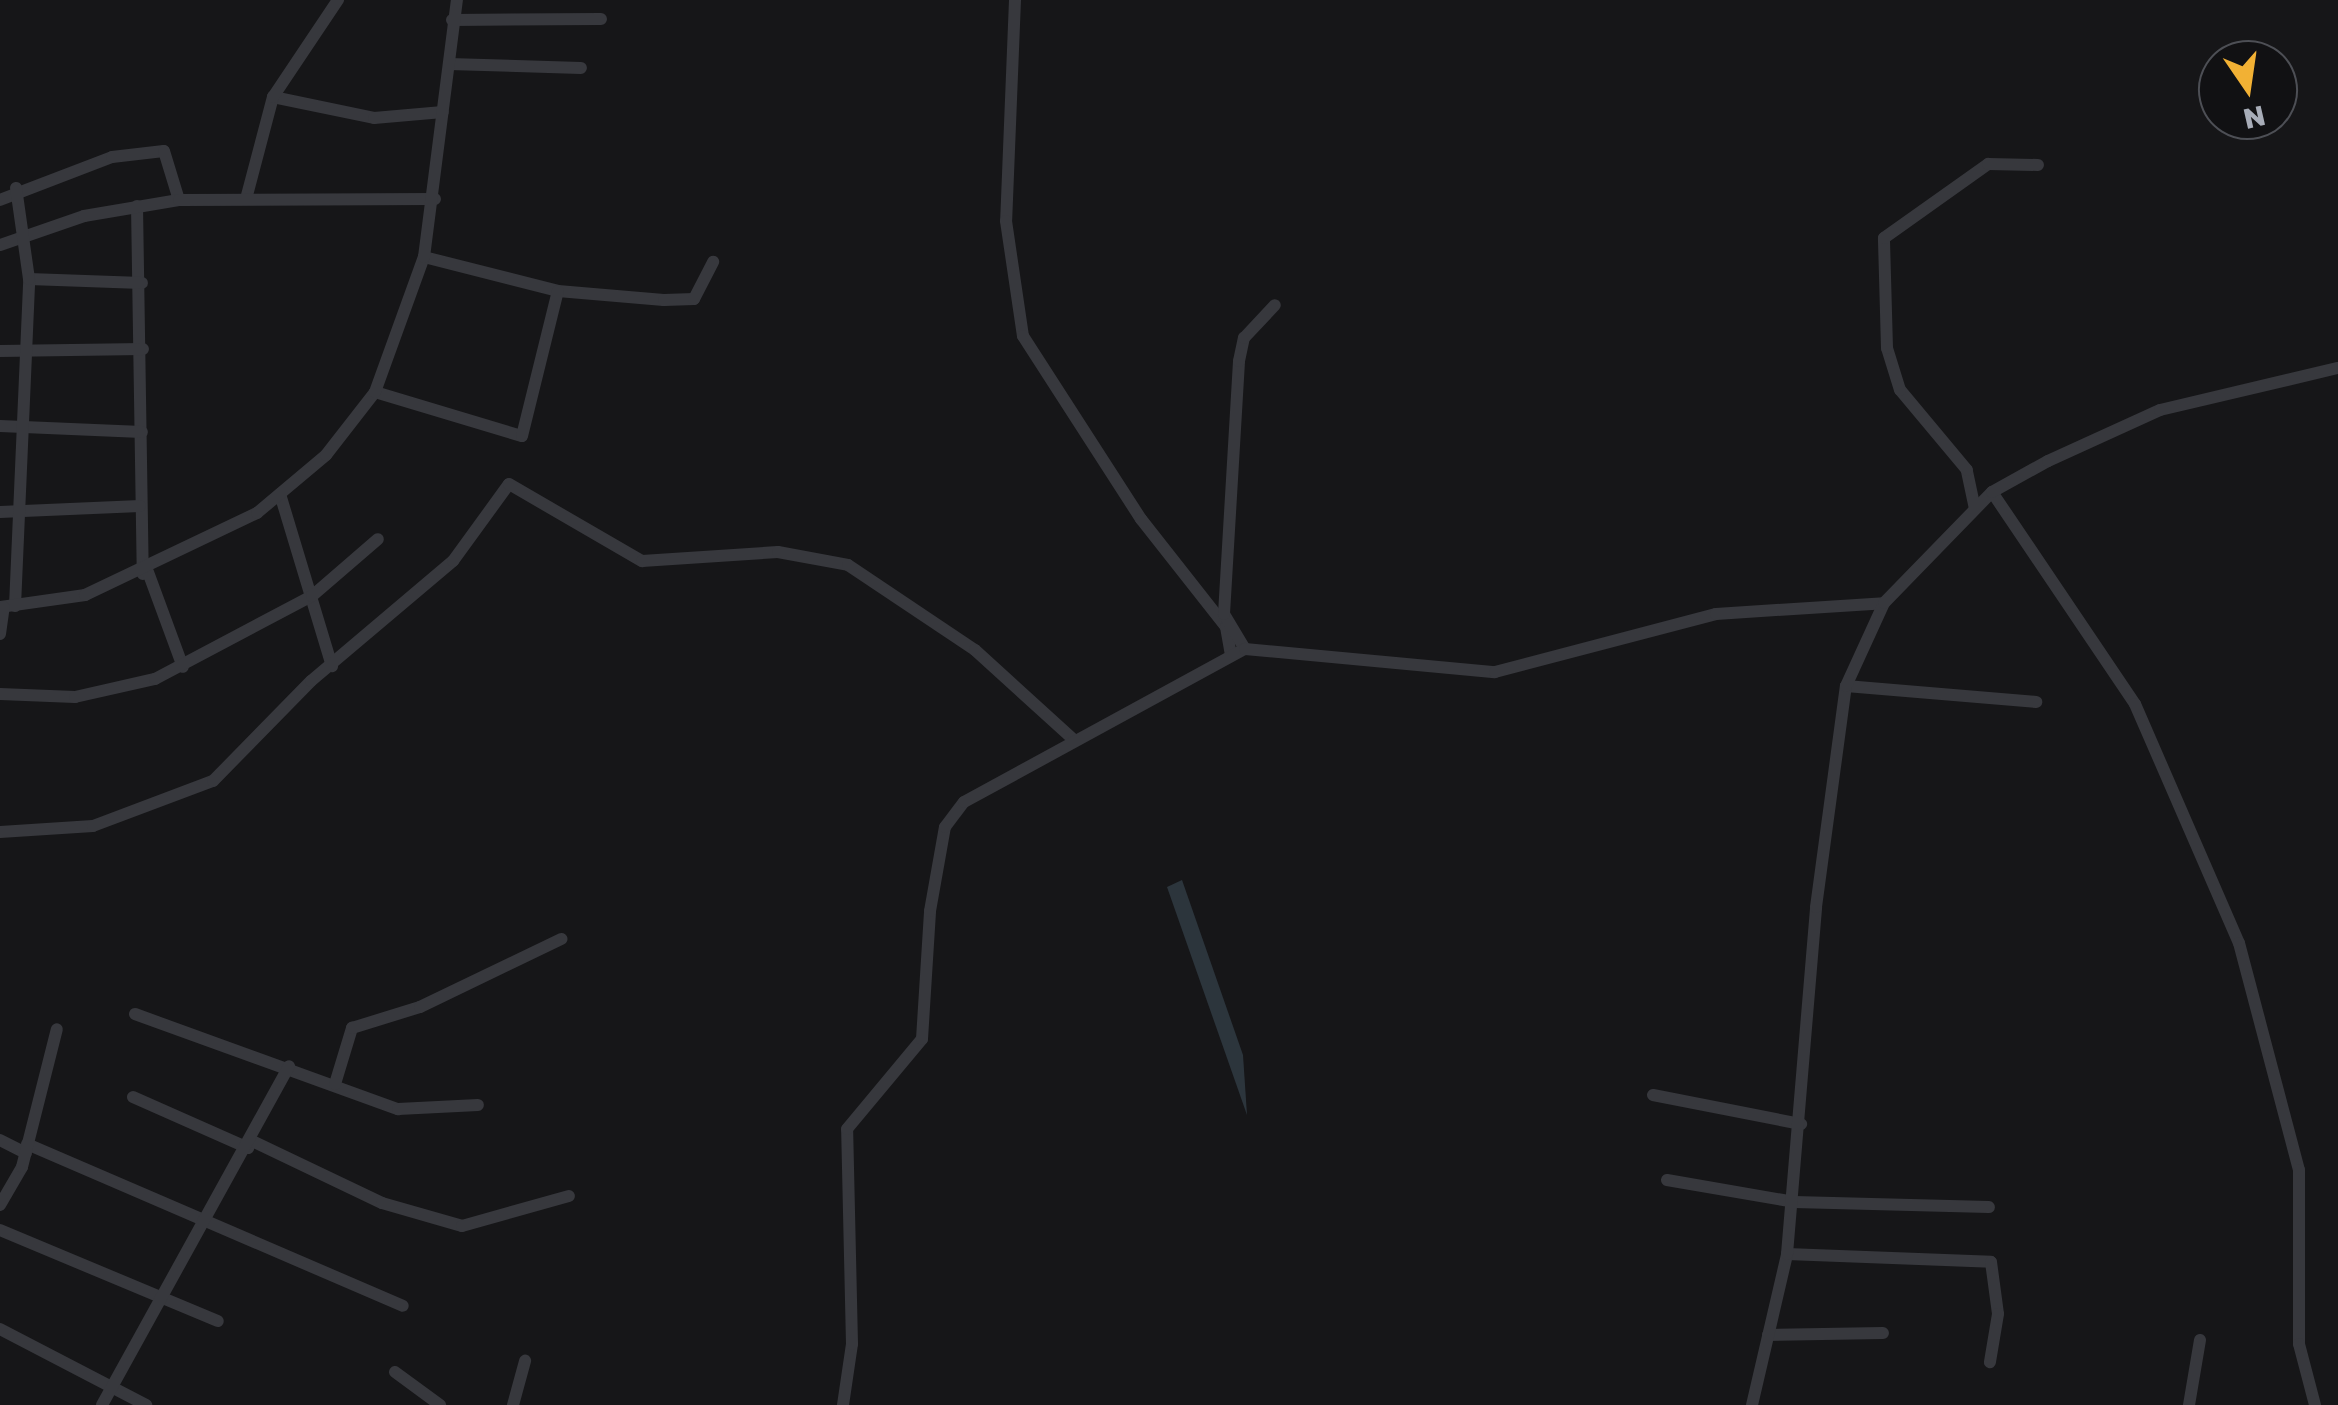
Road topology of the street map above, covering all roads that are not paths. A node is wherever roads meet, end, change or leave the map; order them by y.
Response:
1 (338, 0) edge
2 (457, 0) edge
3 (1015, 0) edge
4 (452, 20) junction
5 (602, 20) dead end
6 (449, 64) junction
7 (582, 68) dead end
8 (272, 96) junction
9 (443, 112) junction
10 (2038, 165) dead end
11 (16, 188) junction
12 (246, 199) junction
13 (0, 200) edge
14 (179, 200) junction
15 (435, 200) junction
16 (137, 206) junction
17 (25, 240) junction
18 (0, 245) edge
19 (424, 256) junction
20 (713, 262) dead end
21 (29, 279) junction
22 (142, 283) junction
23 (558, 290) junction
24 (1276, 304) dead end
25 (143, 349) junction
26 (0, 351) edge
27 (24, 351) junction
28 (2338, 368) edge
29 (375, 392) junction
30 (0, 426) edge
31 (19, 427) junction
32 (142, 432) junction
33 (1992, 492) junction
34 (280, 494) junction
35 (140, 506) junction
36 (1975, 510) junction
37 (0, 512) edge
38 (16, 512) junction
39 (378, 539) dead end
40 (145, 572) junction
41 (312, 596) junction
42 (1884, 603) junction
43 (6, 607) edge
44 (1226, 626) junction
45 (0, 634) edge
46 (1245, 649) junction
47 (1231, 656) junction
48 (332, 666) junction
49 (183, 667) junction
50 (1846, 686) junction
51 (0, 694) edge
52 (2036, 702) dead end
53 (1074, 740) junction
54 (0, 832) edge
55 (561, 939) dead end
56 (136, 1014) dead end
57 (57, 1029) dead end
58 (288, 1066) junction
59 (335, 1084) junction
60 (1653, 1095) dead end
61 (133, 1098) dead end
62 (478, 1105) dead end
63 (1800, 1124) junction
64 (0, 1140) edge
65 (250, 1144) junction
66 (26, 1148) junction
67 (1666, 1180) dead end
68 (569, 1196) dead end
69 (1794, 1202) junction
70 (0, 1205) edge
71 (1988, 1207) dead end
72 (207, 1219) junction
73 (0, 1230) edge
74 (1787, 1254) junction
75 (160, 1294) junction
76 (402, 1306) dead end
77 (218, 1321) dead end
78 (0, 1329) edge
79 (1883, 1333) dead end
80 (1768, 1335) junction
81 (2200, 1340) dead end
82 (525, 1361) dead end
83 (1990, 1362) dead end
84 (395, 1372) dead end
85 (116, 1382) junction
86 (102, 1405) edge
87 (146, 1405) edge
88 (440, 1405) edge
89 (512, 1405) edge
90 (842, 1405) edge
91 (1752, 1405) edge
92 (2189, 1405) edge
93 (2316, 1405) edge

1 - 8 street
2 - 4 street
3 - 44 street
4 - 5 street
4 - 6 street
6 - 7 street
6 - 9 street
8 - 9 street
8 - 12 street
9 - 15 street
10 - 36 street
11 - 13 street
11 - 14 street
11 - 17 street
12 - 14 street
12 - 15 street
14 - 16 street
15 - 19 street
16 - 17 street
16 - 22 street
17 - 18 street
17 - 21 street
19 - 23 street
19 - 29 street
20 - 23 street
21 - 22 street
21 - 27 street
22 - 25 street
23 - 29 street
24 - 44 street
25 - 27 street
25 - 32 street
26 - 27 street
27 - 31 street
28 - 33 street
29 - 34 street
30 - 31 street
31 - 32 street
31 - 38 street
32 - 35 street
33 - 36 street
33 - 93 street
34 - 40 street
34 - 41 street
35 - 38 street
35 - 40 street
36 - 42 street
37 - 38 street
38 - 43 street
39 - 41 street
40 - 43 street
40 - 49 street
41 - 48 street
41 - 49 street
42 - 46 street
42 - 50 street
43 - 45 street
44 - 46 street
44 - 47 street
46 - 47 street
47 - 53 street
48 - 53 street
48 - 54 street
49 - 51 street
50 - 52 street
50 - 63 street
53 - 90 street
55 - 59 street
56 - 58 street
57 - 66 street
58 - 59 street
58 - 65 street
59 - 62 street
60 - 63 street
61 - 65 street
63 - 69 street
64 - 66 street
65 - 68 street
65 - 72 street
66 - 70 street
66 - 72 street
67 - 69 street
69 - 71 street
69 - 74 street
72 - 75 street
72 - 76 street
73 - 75 street
74 - 80 street
74 - 83 street
75 - 77 street
75 - 85 street
78 - 85 street
79 - 80 street
80 - 91 street
81 - 92 street
82 - 89 street
84 - 88 street
85 - 86 street
85 - 87 street

